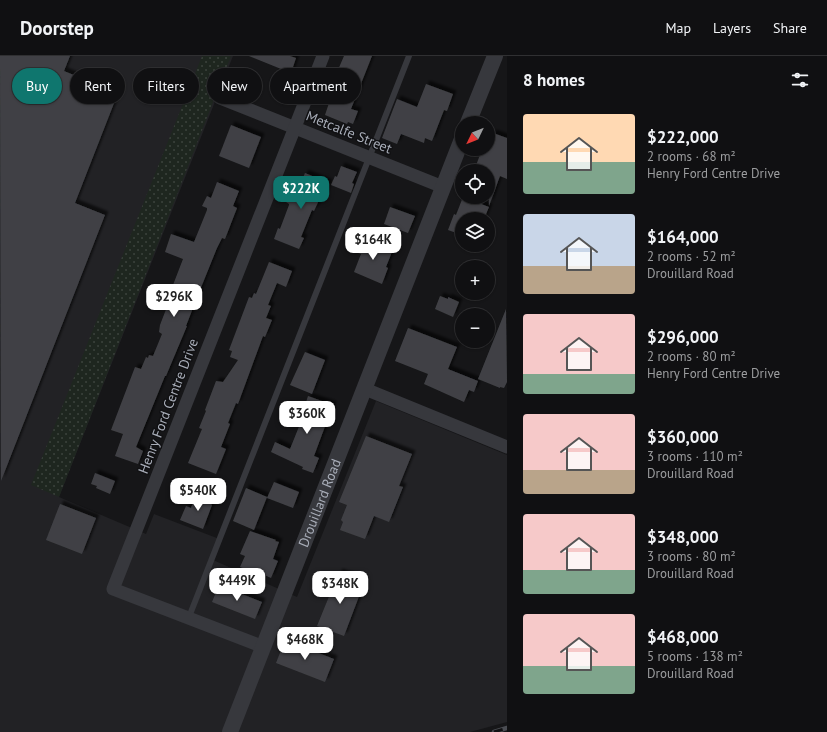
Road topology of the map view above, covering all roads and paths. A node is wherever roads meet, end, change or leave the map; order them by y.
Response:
1 (323, 56) edge
2 (409, 56) edge
3 (495, 56) edge
4 (236, 104) edge
5 (471, 116) edge
6 (295, 127) junction
7 (455, 156) edge
8 (369, 157) junction
9 (443, 187) junction
10 (364, 389) junction
11 (507, 447) edge
12 (189, 617) junction
13 (264, 646) junction
14 (230, 732) edge

1 - 6 street, Henry Ford Centre Drive
2 - 8 lane
3 - 5 street
4 - 6 street, Metcalfe Street
6 - 8 street, Metcalfe Street
6 - 12 street, Henry Ford Centre Drive
7 - 9 street, Drouillard Road
8 - 9 street, Metcalfe Street
8 - 12 lane
9 - 10 street, Drouillard Road
10 - 11 street
10 - 13 street, Drouillard Road
12 - 13 street
13 - 14 street, Drouillard Road

